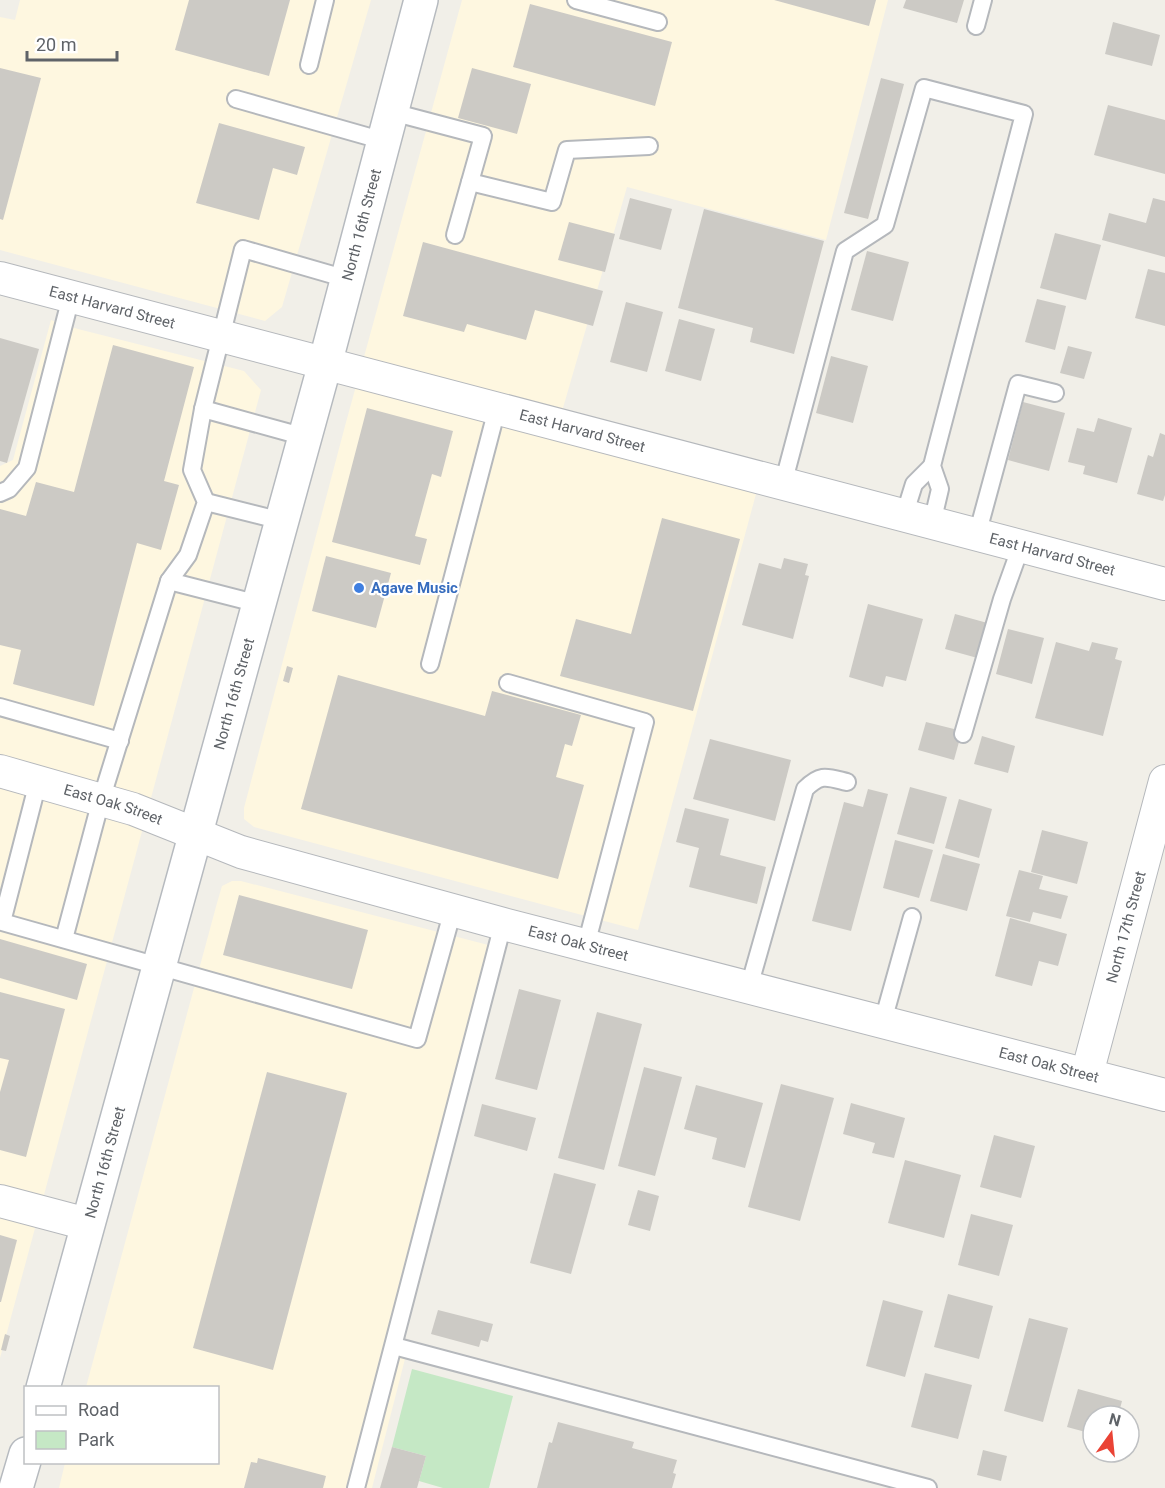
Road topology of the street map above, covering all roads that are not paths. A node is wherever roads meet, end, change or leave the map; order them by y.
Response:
1 (325, 0) edge
2 (421, 0) edge
3 (576, 0) edge
4 (983, 0) edge
5 (658, 22) dead end
6 (976, 26) dead end
7 (309, 65) dead end
8 (236, 99) dead end
9 (388, 126) junction
10 (649, 146) dead end
11 (470, 182) junction
12 (456, 235) dead end
13 (0, 278) edge
14 (347, 279) junction
15 (71, 297) junction
16 (220, 337) junction
17 (325, 364) junction
18 (1055, 393) dead end
19 (203, 409) junction
20 (497, 410) junction
21 (305, 436) junction
22 (932, 466) junction
23 (783, 484) junction
24 (0, 493) edge
25 (206, 502) junction
26 (918, 520) junction
27 (282, 521) junction
28 (977, 535) junction
29 (1021, 546) junction
30 (169, 581) junction
31 (1165, 584) edge
32 (259, 604) junction
33 (430, 664) dead end
34 (508, 682) dead end
35 (0, 707) edge
36 (963, 734) dead end
37 (120, 741) junction
38 (0, 771) edge
39 (1165, 781) edge
40 (38, 782) junction
41 (847, 782) dead end
42 (101, 800) junction
43 (196, 834) junction
44 (453, 910) junction
45 (912, 917) dead end
46 (503, 924) junction
47 (64, 939) junction
48 (586, 945) junction
49 (159, 967) junction
50 (749, 987) junction
51 (883, 1021) junction
52 (1087, 1074) junction
53 (1165, 1095) edge
54 (0, 1201) edge
55 (87, 1224) junction
56 (394, 1346) junction
57 (43, 1386) edge
58 (24, 1461) edge
59 (16, 1488) edge
60 (357, 1488) edge
61 (928, 1488) edge

1 - 7 lane
2 - 9 main road, North 16th Street
3 - 5 lane
4 - 6 lane
8 - 9 lane
9 - 11 lane
9 - 14 main road, North 16th Street
10 - 11 lane
11 - 12 lane
13 - 15 street, East Harvard Street
14 - 16 lane
14 - 17 main road, North 16th Street
15 - 16 street, East Harvard Street
15 - 24 lane
16 - 17 street, East Harvard Street
16 - 19 lane
17 - 20 street, East Harvard Street
17 - 21 main road, North 16th Street
18 - 28 lane
19 - 21 lane
19 - 25 lane
20 - 23 street, East Harvard Street
20 - 33 lane
21 - 27 main road, North 16th Street
22 - 23 lane
22 - 26 lane
22 - 26 lane
23 - 26 street, East Harvard Street
25 - 27 lane
25 - 30 lane
26 - 28 street, East Harvard Street
27 - 32 main road, North 16th Street
28 - 29 street, East Harvard Street
29 - 31 street, East Harvard Street
29 - 36 lane
30 - 32 lane
30 - 37 lane
32 - 43 main road, North 16th Street
34 - 48 lane
35 - 37 lane
37 - 42 lane
38 - 40 street, East Oak Street
39 - 52 street, North 17th Street
40 - 42 street, East Oak Street
40 - 47 lane
41 - 50 lane
42 - 43 street, East Oak Street
42 - 47 lane
43 - 44 street, East Oak Street
43 - 49 main road, North 16th Street
44 - 46 street, East Oak Street
44 - 49 lane
45 - 51 lane
46 - 48 street, East Oak Street
46 - 56 lane
47 - 49 lane
48 - 50 street, East Oak Street
49 - 55 main road, North 16th Street
50 - 51 street, East Oak Street
51 - 52 street, East Oak Street
52 - 53 street, East Oak Street
54 - 55 street
55 - 57 main road, North 16th Street
56 - 60 lane
56 - 61 lane
58 - 59 main road

